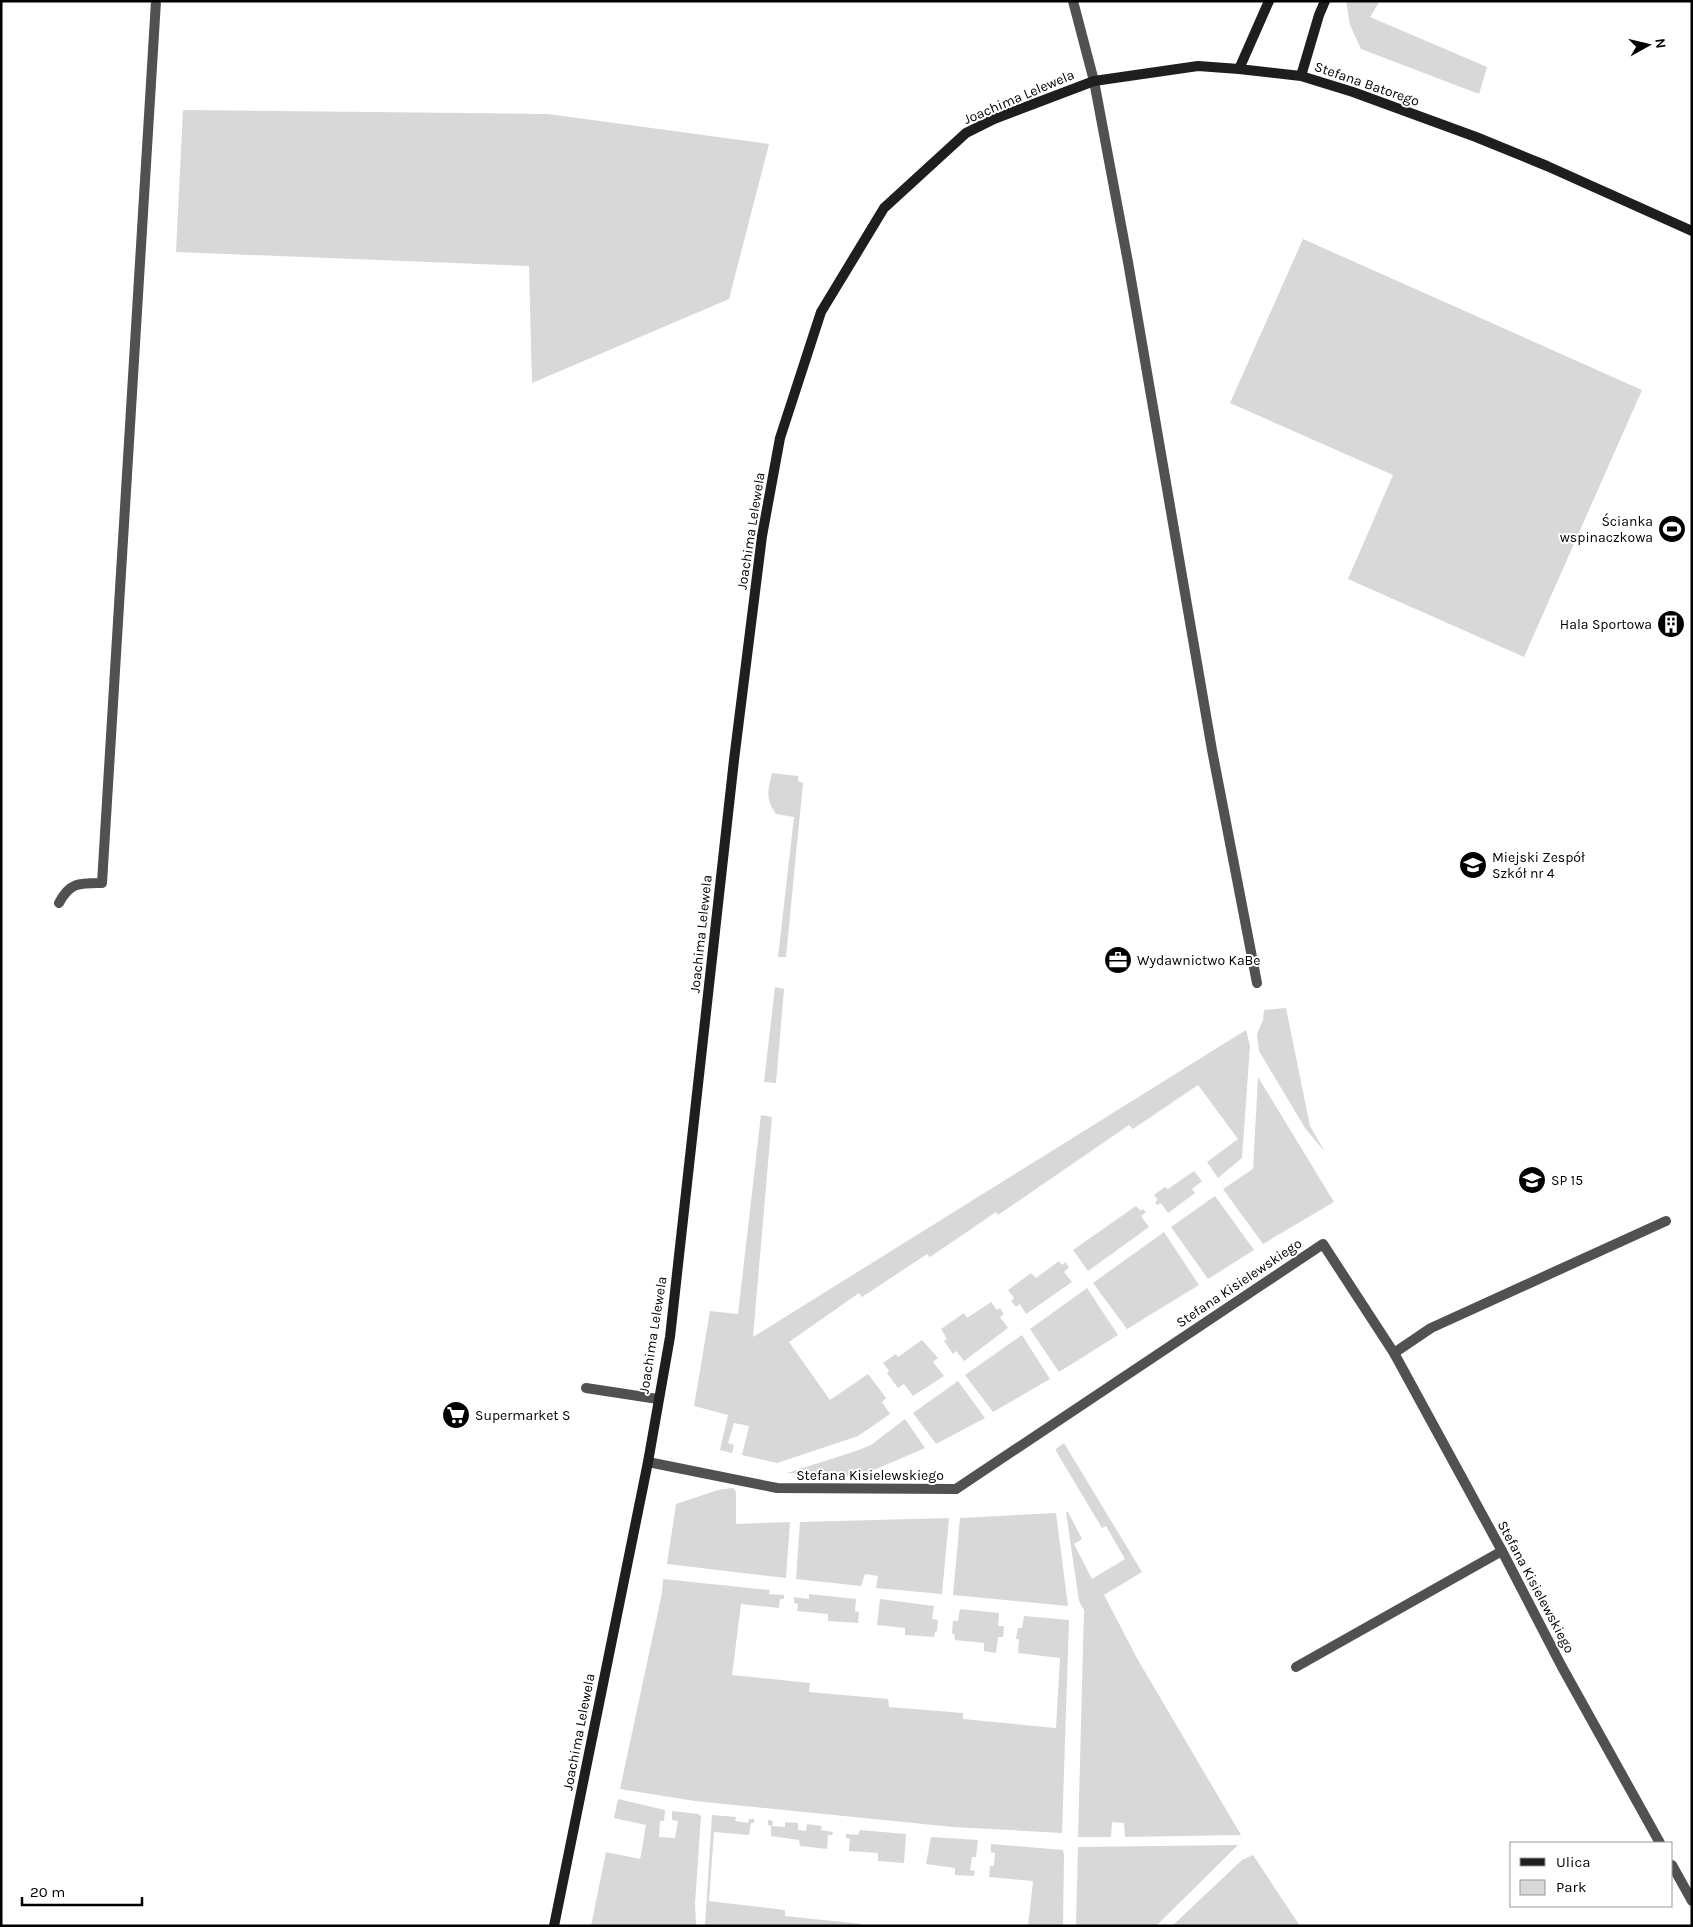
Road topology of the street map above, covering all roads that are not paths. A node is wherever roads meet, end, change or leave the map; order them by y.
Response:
1 (156, 1) edge
2 (1073, 1) edge
3 (1269, 1) edge
4 (1325, 1) edge
5 (1239, 69) junction
6 (1301, 76) junction
7 (1094, 81) junction
8 (1692, 231) edge
9 (59, 903) dead end
10 (1257, 983) dead end
11 (1666, 1221) dead end
12 (1394, 1353) junction
13 (586, 1388) dead end
14 (658, 1399) junction
15 (648, 1462) junction
16 (1502, 1551) junction
17 (1296, 1667) dead end
18 (1659, 1842) edge
19 (1673, 1866) edge
20 (1692, 1901) edge
21 (554, 1926) edge

1 - 9 street
2 - 7 street
3 - 5 street
4 - 6 street
5 - 6 street, Stefana Batorego
5 - 7 street, Stefana Batorego
6 - 8 street, Stefana Batorego
7 - 10 street
7 - 14 street, Joachima Lelewela
11 - 12 street
12 - 15 street, Stefana Kisielewskiego
12 - 16 street, Stefana Kisielewskiego
13 - 14 street
14 - 15 street, Joachima Lelewela
15 - 21 street, Joachima Lelewela
16 - 17 street
16 - 18 street, Stefana Kisielewskiego
19 - 20 street

